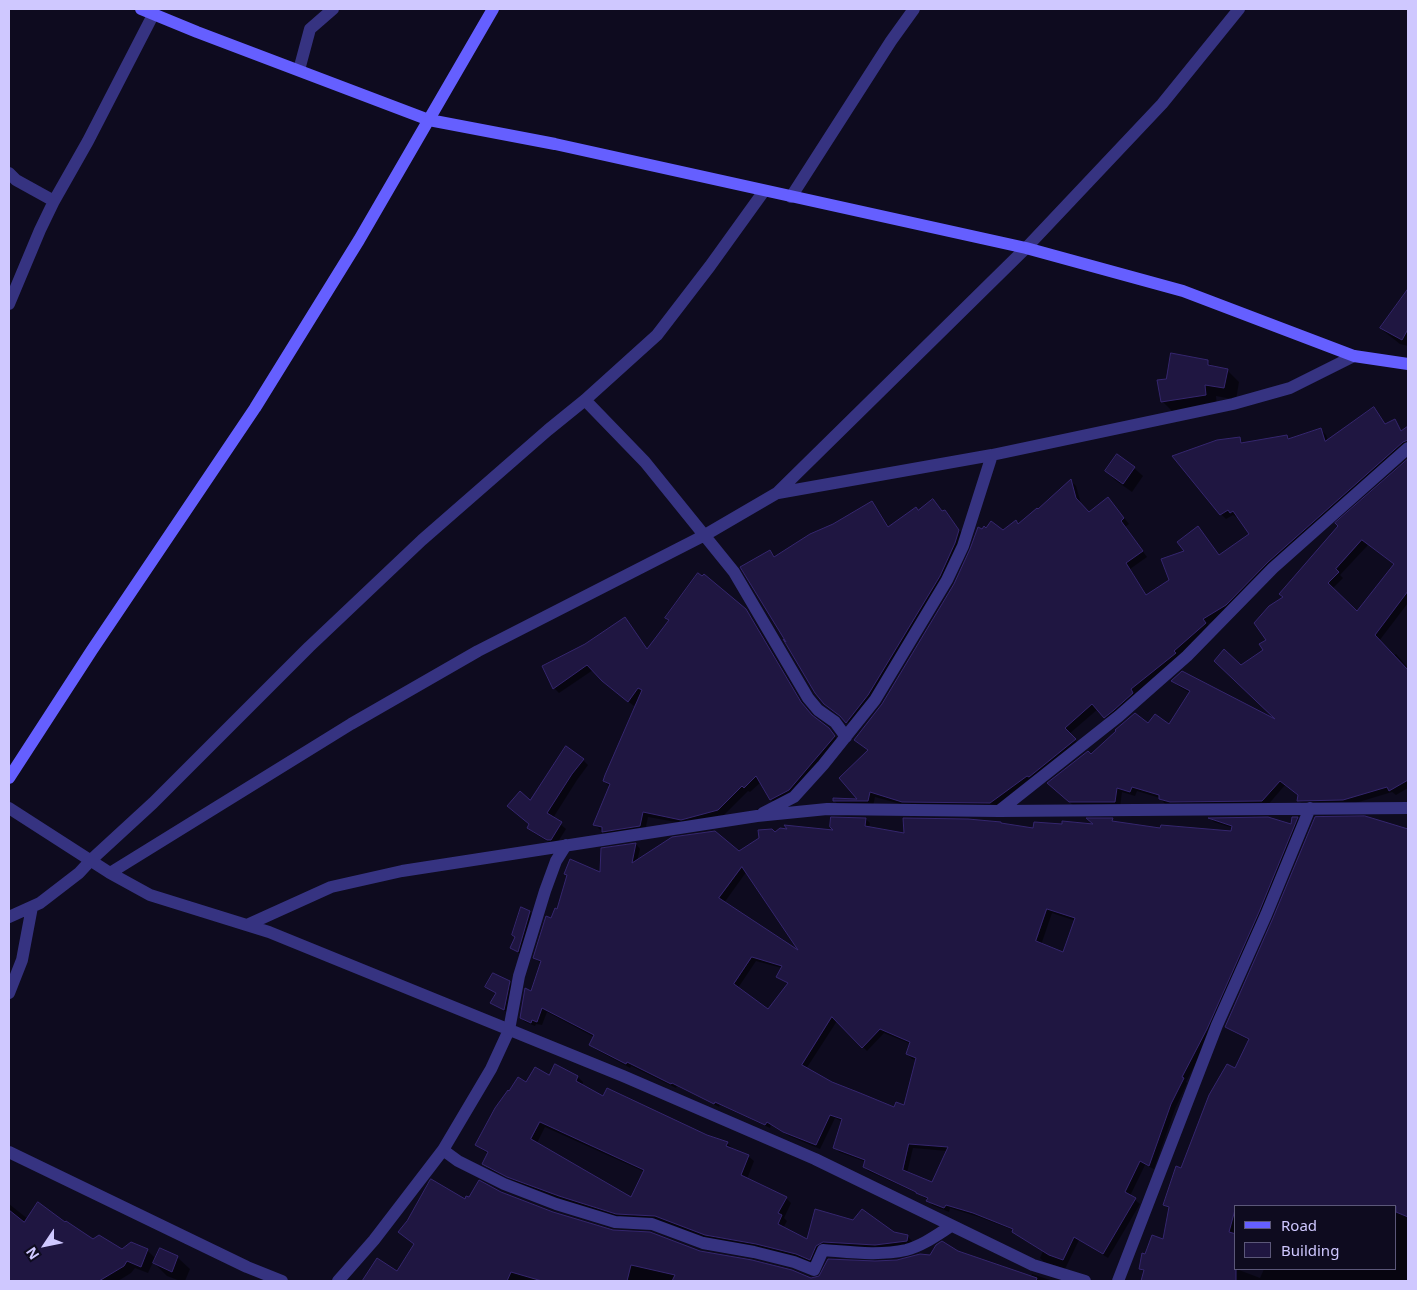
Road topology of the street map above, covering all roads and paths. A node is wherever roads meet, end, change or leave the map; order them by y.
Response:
1 (141, 9) edge
2 (333, 9) edge
3 (493, 9) edge
4 (914, 9) edge
5 (1239, 9) edge
6 (153, 15) junction
7 (299, 70) junction
8 (429, 120) junction
9 (9, 173) edge
10 (764, 191) junction
11 (792, 197) junction
12 (54, 201) junction
13 (1026, 248) junction
14 (9, 304) edge
15 (1354, 356) junction
16 (1408, 364) edge
17 (585, 400) junction
18 (1408, 448) edge
19 (992, 455) junction
20 (778, 493) junction
21 (705, 535) junction
22 (846, 737) junction
23 (9, 778) edge
24 (9, 808) edge
25 (1310, 808) junction
26 (1408, 808) edge
27 (998, 811) junction
28 (757, 816) junction
29 (566, 845) junction
30 (91, 860) junction
31 (110, 873) junction
32 (32, 907) junction
33 (9, 917) edge
34 (247, 925) junction
35 (9, 993) edge
36 (508, 1030) junction
37 (443, 1150) junction
38 (9, 1152) edge
39 (952, 1226) junction
40 (282, 1281) edge
41 (338, 1281) edge
42 (1085, 1281) edge
43 (1118, 1281) edge

1 - 6 street
2 - 7 street
3 - 8 street
4 - 11 street
5 - 13 street
6 - 7 street
6 - 12 street
7 - 8 street
8 - 10 street
8 - 23 street
9 - 12 street
10 - 11 street
10 - 17 street
11 - 13 street
12 - 14 street
13 - 15 street
13 - 20 street
15 - 16 street
15 - 19 street
17 - 21 street
17 - 30 street
18 - 27 street
19 - 20 street
19 - 22 street
20 - 21 street
21 - 22 street
21 - 31 street
22 - 28 street
24 - 30 street
25 - 26 street
25 - 27 street
25 - 43 street
27 - 28 street
28 - 29 street
29 - 34 street
29 - 36 street
30 - 31 street
30 - 32 street
31 - 34 street
32 - 33 street
32 - 35 street
34 - 36 street
36 - 37 street
36 - 39 street
37 - 39 street
37 - 41 street
38 - 40 street
39 - 42 street

